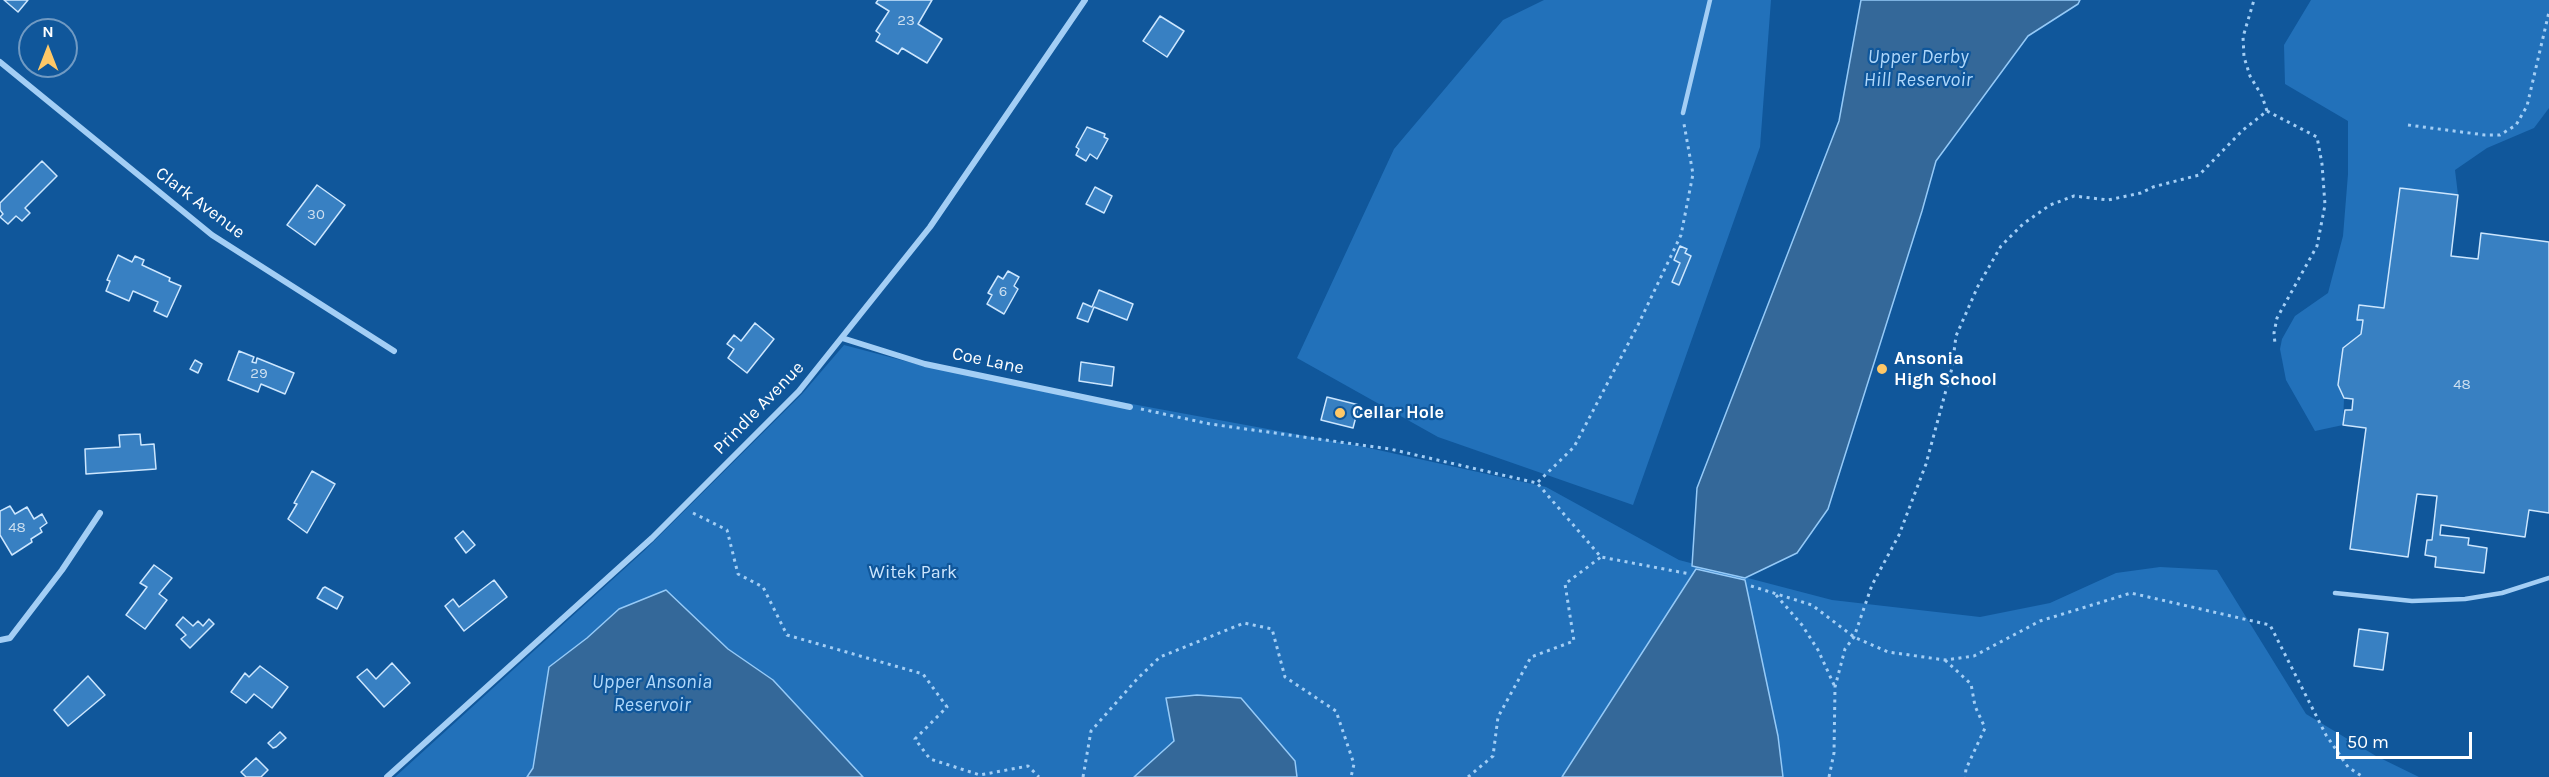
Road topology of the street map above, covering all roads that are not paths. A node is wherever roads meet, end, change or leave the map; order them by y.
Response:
1 (1085, 0) edge
2 (1710, 0) edge
3 (0, 62) edge
4 (1683, 113) road end
5 (842, 338) junction
6 (393, 351) dead end
7 (1130, 406) road end
8 (100, 513) dead end
9 (2549, 578) edge
10 (2335, 593) dead end
11 (0, 640) edge
12 (387, 777) edge

1 - 5 street, Prindle Avenue
2 - 4 lane
3 - 6 street, Clark Avenue
5 - 7 street, Coe Lane
5 - 12 street, Prindle Avenue
8 - 11 street
9 - 10 lane

